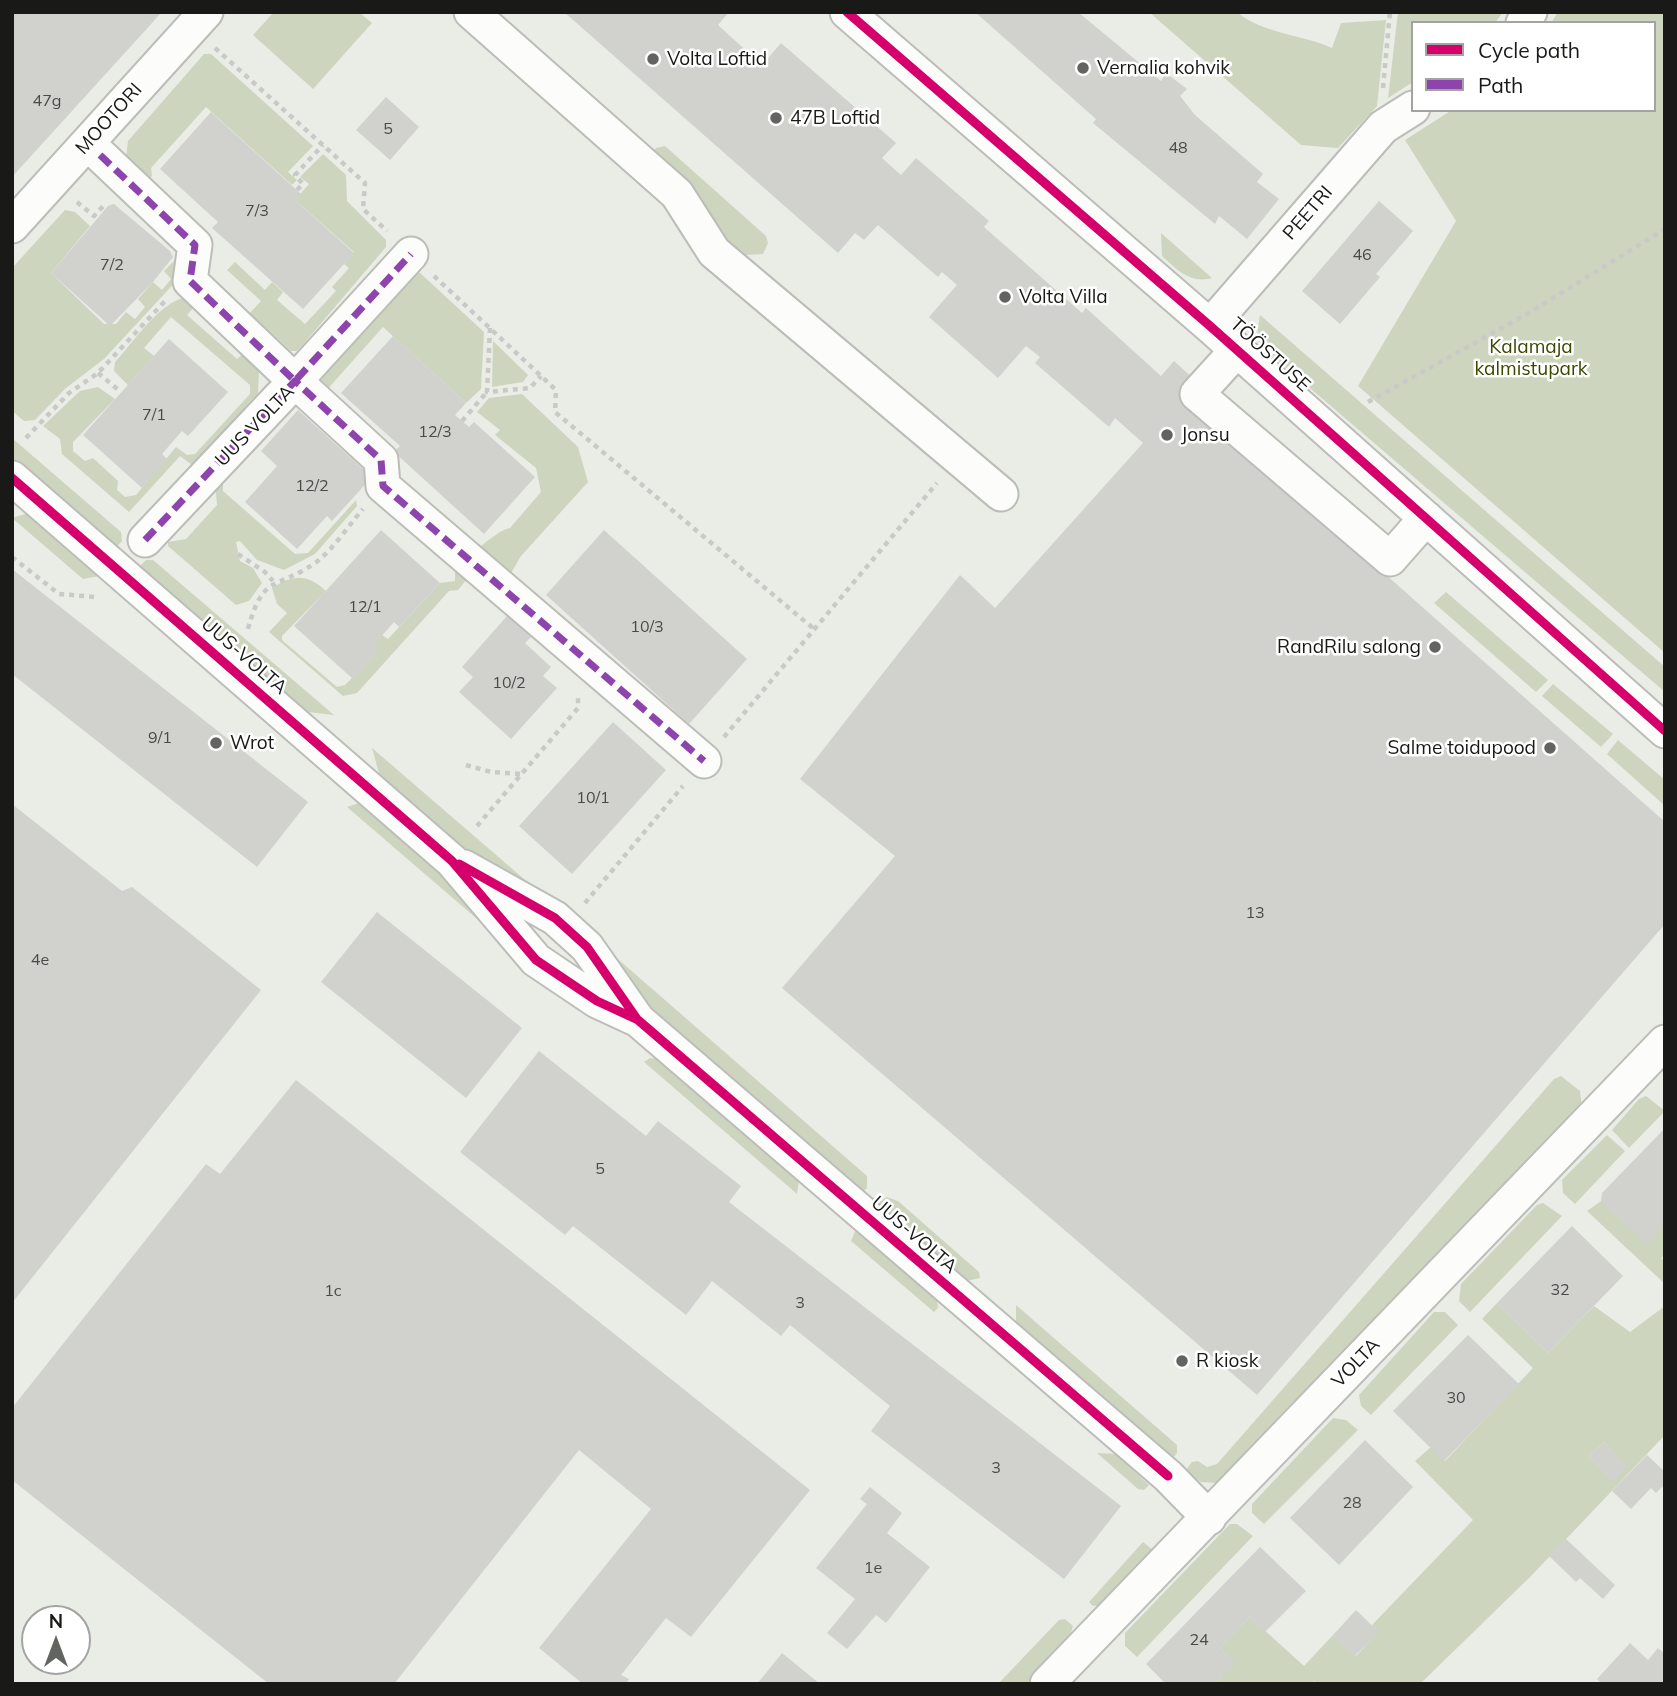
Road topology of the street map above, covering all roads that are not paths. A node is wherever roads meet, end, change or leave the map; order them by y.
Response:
1 (206, 12) edge
2 (471, 12) edge
3 (846, 12) edge
4 (1397, 104) edge
5 (100, 155) dead end
6 (12, 226) edge
7 (411, 254) dead end
8 (1210, 326) junction
9 (1237, 350) junction
10 (295, 381) junction
11 (12, 478) edge
12 (1001, 494) dead end
13 (1426, 518) junction
14 (145, 540) dead end
15 (1665, 730) edge
16 (704, 761) dead end
17 (452, 861) junction
18 (638, 1020) junction
19 (1661, 1055) edge
20 (1209, 1518) junction
21 (1047, 1684) edge

1 - 6 street, MOOTORI
2 - 12 street
3 - 8 street, TÖÖSTUSE
4 - 8 street, PEETRI
5 - 10 street
7 - 10 street
8 - 9 street, TÖÖSTUSE
9 - 13 street, TÖÖSTUSE
9 - 13 street
10 - 14 street, UUS VOLTA
10 - 16 street, UUS VOLTA
11 - 17 street, UUS-VOLTA
13 - 15 street, TÖÖSTUSE
17 - 18 street, UUS-VOLTA
17 - 18 street, UUS-VOLTA
18 - 20 street, UUS-VOLTA
19 - 20 street, VOLTA
20 - 21 street, VOLTA

